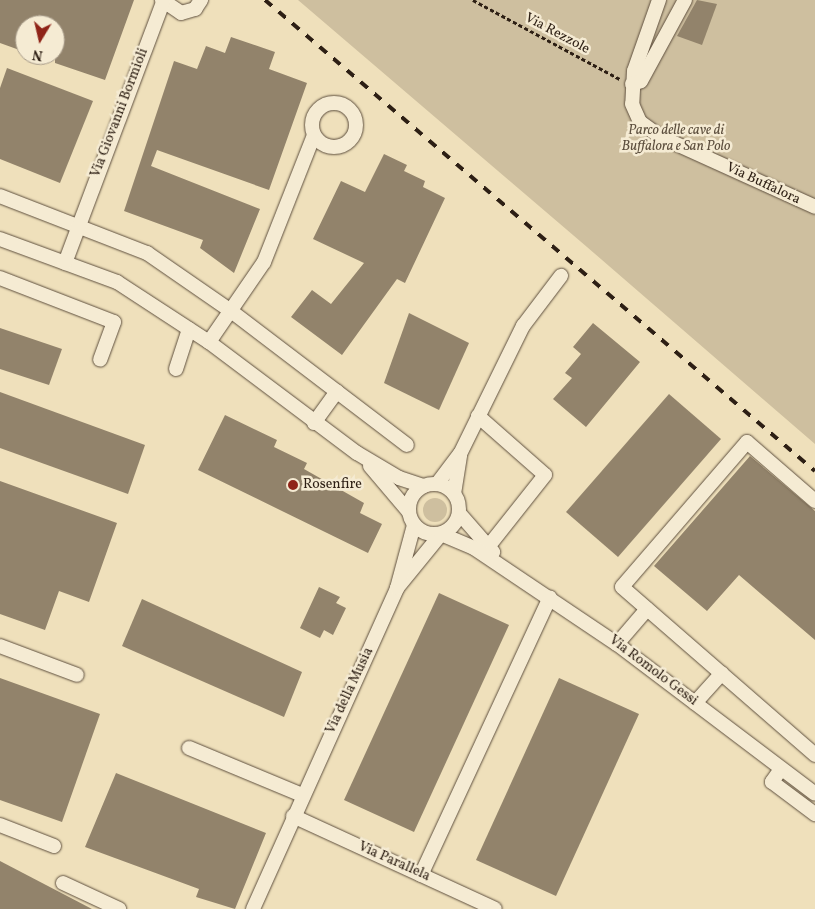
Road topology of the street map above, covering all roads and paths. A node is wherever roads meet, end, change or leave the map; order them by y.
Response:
1 (201, 0) edge
2 (473, 0) edge
3 (659, 0) edge
4 (685, 0) edge
5 (163, 1) edge
6 (632, 84) junction
7 (314, 135) dead end
8 (0, 196) edge
9 (815, 208) edge
10 (78, 224) junction
11 (0, 239) edge
12 (65, 262) junction
13 (561, 276) dead end
14 (0, 278) edge
15 (231, 311) junction
16 (189, 328) junction
17 (209, 342) junction
18 (100, 360) dead end
19 (176, 369) dead end
20 (337, 391) junction
21 (478, 416) junction
22 (314, 423) junction
23 (407, 445) dead end
24 (357, 453) junction
25 (460, 454) junction
26 (431, 485) junction
27 (454, 494) junction
28 (815, 500) edge
29 (459, 513) junction
30 (411, 518) junction
31 (441, 534) junction
32 (488, 547) junction
33 (522, 578) junction
34 (397, 588) junction
35 (550, 597) junction
36 (647, 609) junction
37 (617, 644) junction
38 (0, 646) edge
39 (722, 673) junction
40 (77, 675) dead end
41 (696, 703) junction
42 (189, 748) dead end
43 (815, 755) edge
44 (782, 768) junction
45 (302, 794) junction
46 (815, 794) edge
47 (815, 814) edge
48 (293, 816) junction
49 (0, 825) edge
50 (54, 846) dead end
51 (421, 874) junction
52 (63, 883) dead end
53 (119, 909) edge
54 (253, 909) edge
55 (495, 909) edge

1 - 5 street, Via Giovanni Bormioli
2 - 6 path, Via Rezzole
3 - 6 street, Via Buffalora
4 - 6 street
5 - 10 street, Via Giovanni Bormioli
6 - 9 street, Via Buffalora
7 - 15 street
8 - 10 street
10 - 12 street, Via Giovanni Bormioli
10 - 15 street
11 - 12 street
12 - 16 street
13 - 21 street, Via della Musia
14 - 18 street
15 - 17 street
15 - 20 street
16 - 17 street
16 - 19 street
17 - 22 street
20 - 22 street
20 - 23 street
21 - 25 street, Via della Musia
21 - 32 street
22 - 24 street
24 - 26 street
24 - 30 street
25 - 26 street, Via della Musia
25 - 27 street, Via della Musia
26 - 27 street
26 - 30 street, Via della Musia
27 - 29 street, Via della Musia
28 - 36 street
29 - 31 street, Via della Musia
29 - 32 street, Via Romolo Gessi
30 - 31 street
30 - 34 street, Via della Musia
31 - 33 street, Via Romolo Gessi
31 - 34 street, Via della Musia
32 - 33 street, Via Romolo Gessi
33 - 35 street, Via Romolo Gessi
34 - 45 street, Via della Musia
35 - 37 street, Via Romolo Gessi
35 - 51 street
36 - 37 street
36 - 39 street
37 - 41 street, Via Romolo Gessi
38 - 40 street
39 - 41 street
39 - 43 street
41 - 44 street, Via Romolo Gessi
42 - 45 street
44 - 46 street, Via Romolo Gessi
44 - 47 street
45 - 48 street, Via della Musia
48 - 51 street, Via Parallela
48 - 54 street, Via della Musia
49 - 50 street
51 - 55 street, Via Parallela
52 - 53 street

